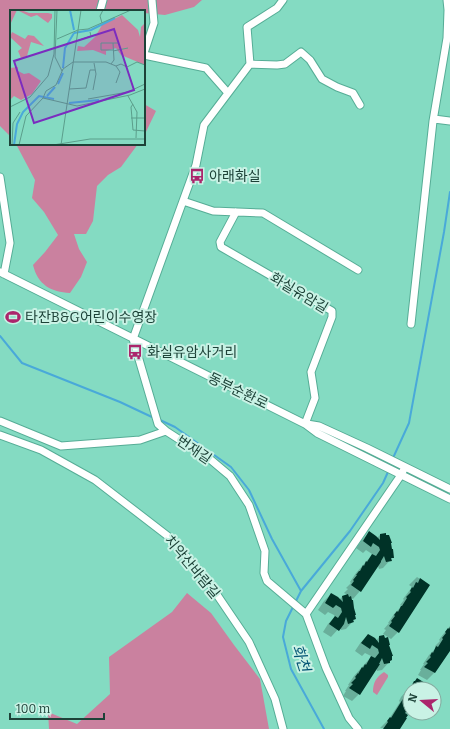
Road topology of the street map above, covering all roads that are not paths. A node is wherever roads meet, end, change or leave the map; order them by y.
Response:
1 (104, 0) edge
2 (152, 0) edge
3 (282, 0) edge
4 (447, 0) edge
5 (100, 10) edge
6 (145, 51) edge
7 (145, 54) edge
8 (250, 64) junction
9 (228, 93) junction
10 (360, 105) dead end
11 (435, 120) junction
12 (450, 121) edge
13 (0, 177) edge
14 (183, 202) junction
15 (236, 212) junction
16 (358, 270) dead end
17 (2, 273) edge
18 (411, 324) dead end
19 (133, 338) junction
20 (0, 421) edge
21 (305, 424) junction
22 (166, 431) junction
23 (0, 435) edge
24 (402, 465) junction
25 (398, 473) junction
26 (450, 488) edge
27 (450, 499) edge
28 (304, 612) junction
29 (283, 729) edge
30 (358, 729) edge

1 - 5 street
2 - 6 street
3 - 8 street
4 - 11 street
7 - 9 street
8 - 9 street
8 - 10 street
9 - 14 street
11 - 12 street
11 - 18 street
13 - 17 street
14 - 15 street
14 - 19 street
15 - 16 street
15 - 21 street, 화실유암길
17 - 19 street, 동부순환로
19 - 21 street, 동부순환로
19 - 22 street
20 - 22 street, 번재길
21 - 24 street, 동부순환로
21 - 25 street, 동부순환로
22 - 28 street, 번재길
23 - 29 street, 치악산바람길
24 - 25 street
24 - 26 street
25 - 27 street
25 - 28 street
28 - 30 street

